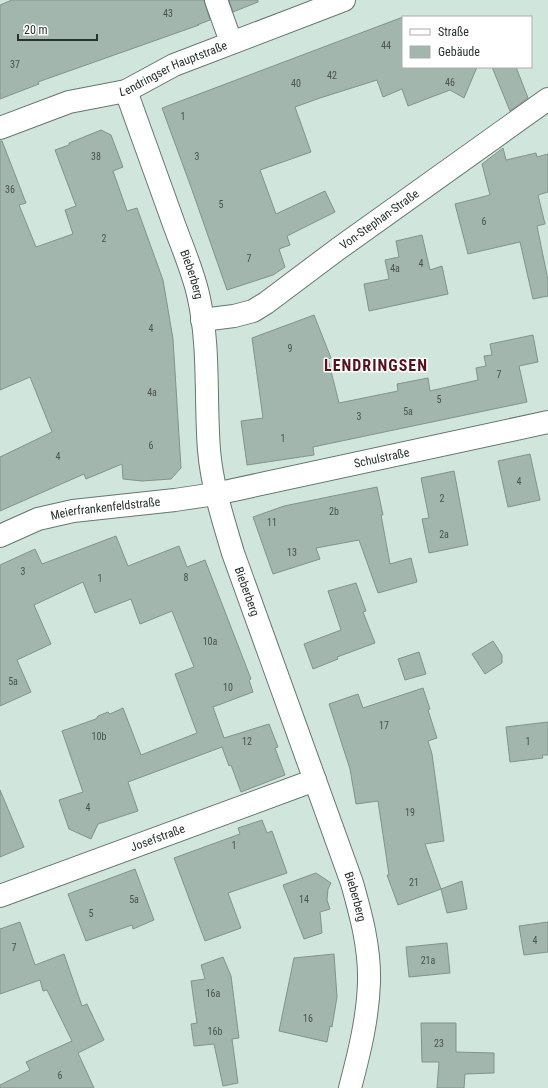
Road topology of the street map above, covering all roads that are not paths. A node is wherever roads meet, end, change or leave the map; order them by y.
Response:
1 (216, 0) edge
2 (344, 0) edge
3 (231, 42) junction
4 (126, 91) junction
5 (548, 99) edge
6 (0, 128) edge
7 (202, 320) junction
8 (548, 422) edge
9 (215, 494) junction
10 (0, 536) edge
11 (315, 780) junction
12 (0, 896) edge
13 (350, 1088) edge

1 - 3 street
2 - 3 street, Lendringser Hauptstraße
3 - 4 street, Lendringser Hauptstraße
4 - 6 street, Lendringser Hauptstraße
4 - 7 street, Bieberberg
5 - 7 street, Von-Stephan-Straße
7 - 9 street, Bieberberg
8 - 9 street, Schulstraße
9 - 10 street, Meierfrankenfeldstraße
9 - 11 street, Bieberberg
11 - 12 street, Josefstraße
11 - 13 street, Bieberberg

